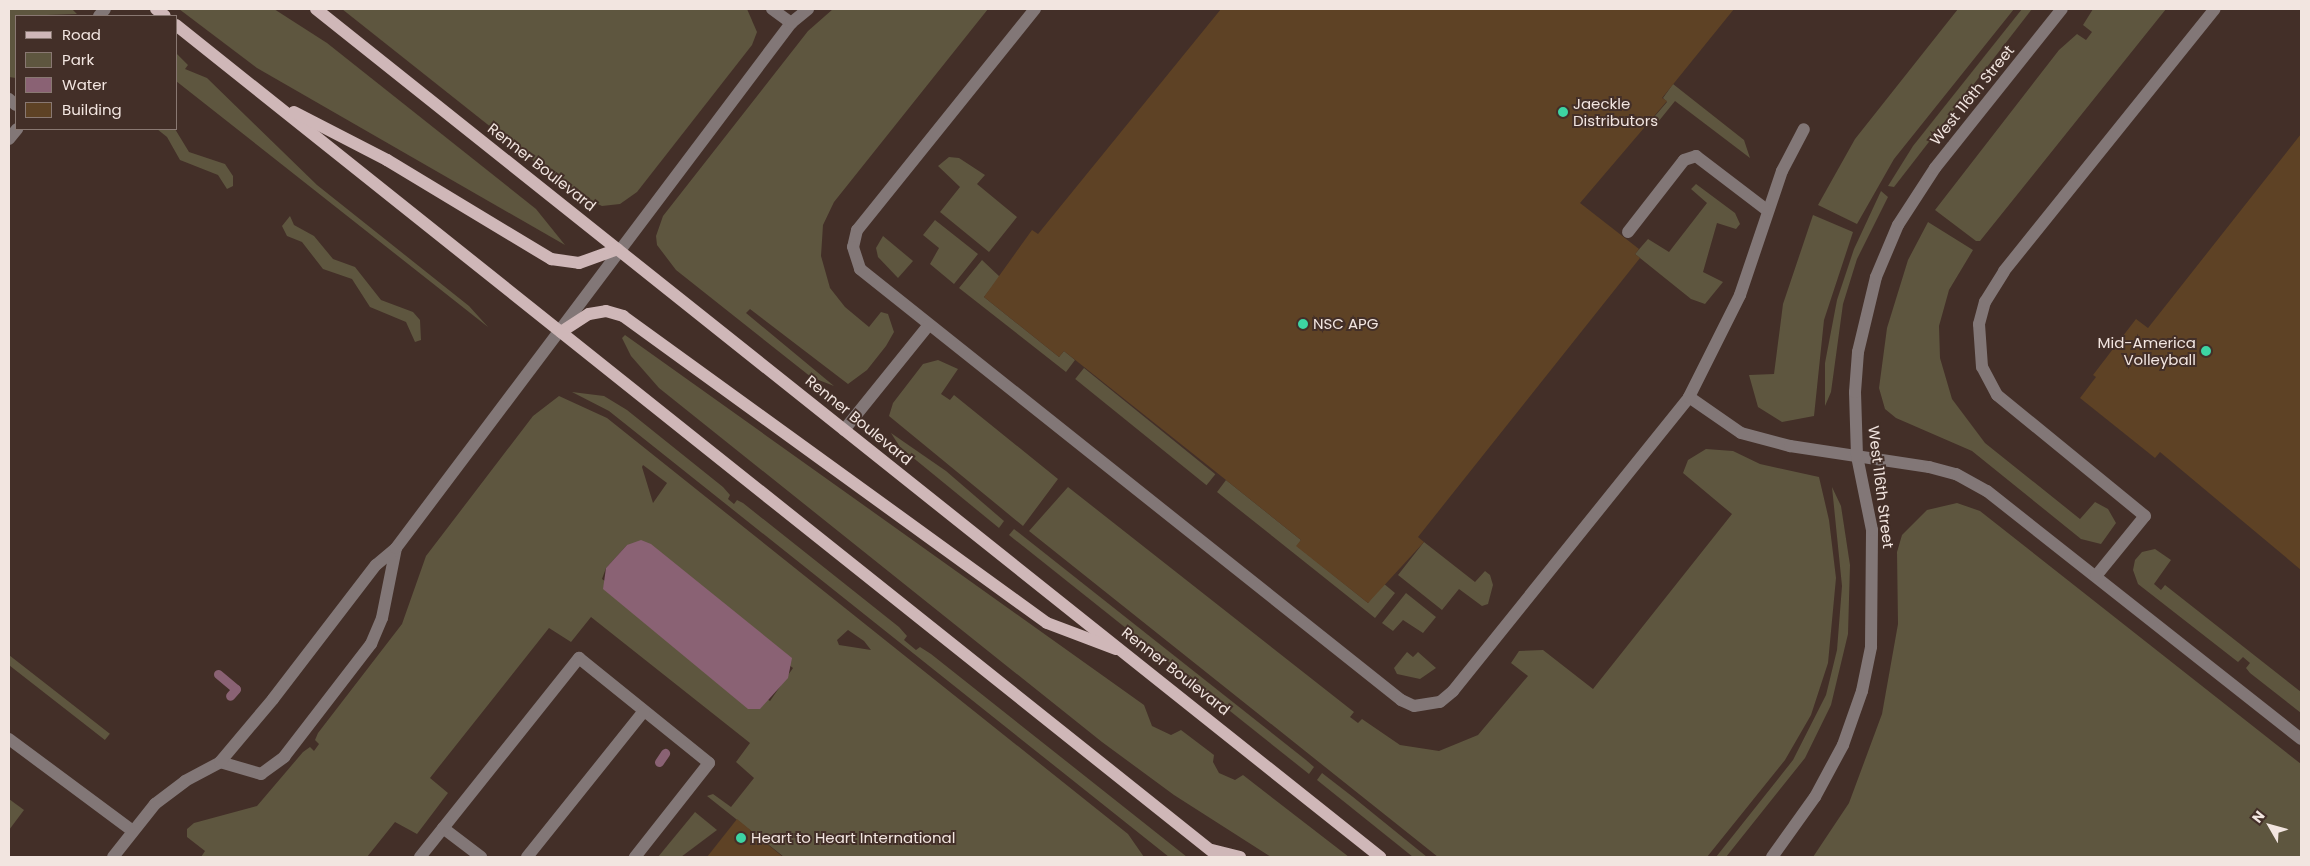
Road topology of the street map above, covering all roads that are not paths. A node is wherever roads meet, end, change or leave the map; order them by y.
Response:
1 (316, 9) edge
2 (772, 9) edge
3 (808, 9) edge
4 (1035, 9) edge
5 (2062, 9) edge
6 (2216, 9) edge
7 (791, 23) junction
8 (178, 27) edge
9 (270, 99) junction
10 (1804, 129) dead end
11 (1767, 210) junction
12 (1628, 232) dead end
13 (618, 249) junction
14 (928, 326) junction
15 (561, 332) junction
16 (1689, 397) junction
17 (844, 430) junction
18 (1858, 456) junction
19 (396, 548) junction
20 (2096, 576) junction
21 (1128, 653) junction
22 (644, 710) junction
23 (9, 739) edge
24 (2301, 739) edge
25 (220, 762) junction
26 (443, 828) junction
27 (133, 832) junction
28 (1214, 854) edge
29 (114, 857) edge
30 (420, 857) edge
31 (480, 857) edge
32 (527, 857) edge
33 (635, 857) edge
34 (1240, 857) edge
35 (1380, 857) edge
36 (1772, 857) edge

1 - 13 main road, Renner Boulevard
2 - 7 street
3 - 7 street
4 - 14 street
5 - 18 street, West 116th Street
6 - 20 street
7 - 13 street
8 - 9 main road
9 - 13 main road
9 - 15 main road
10 - 11 street
11 - 12 street
11 - 16 street
13 - 15 street
13 - 17 main road, Renner Boulevard
14 - 16 street
14 - 17 street
15 - 19 street
15 - 21 main road
15 - 28 main road
16 - 18 street
17 - 21 main road, Renner Boulevard
18 - 20 street
18 - 36 street, West 116th Street
19 - 25 street
19 - 25 street
20 - 24 street
21 - 35 main road, Renner Boulevard
22 - 26 street
22 - 32 street
22 - 33 street
23 - 27 street
25 - 27 street
26 - 30 street
26 - 31 street
27 - 29 street
28 - 34 main road

